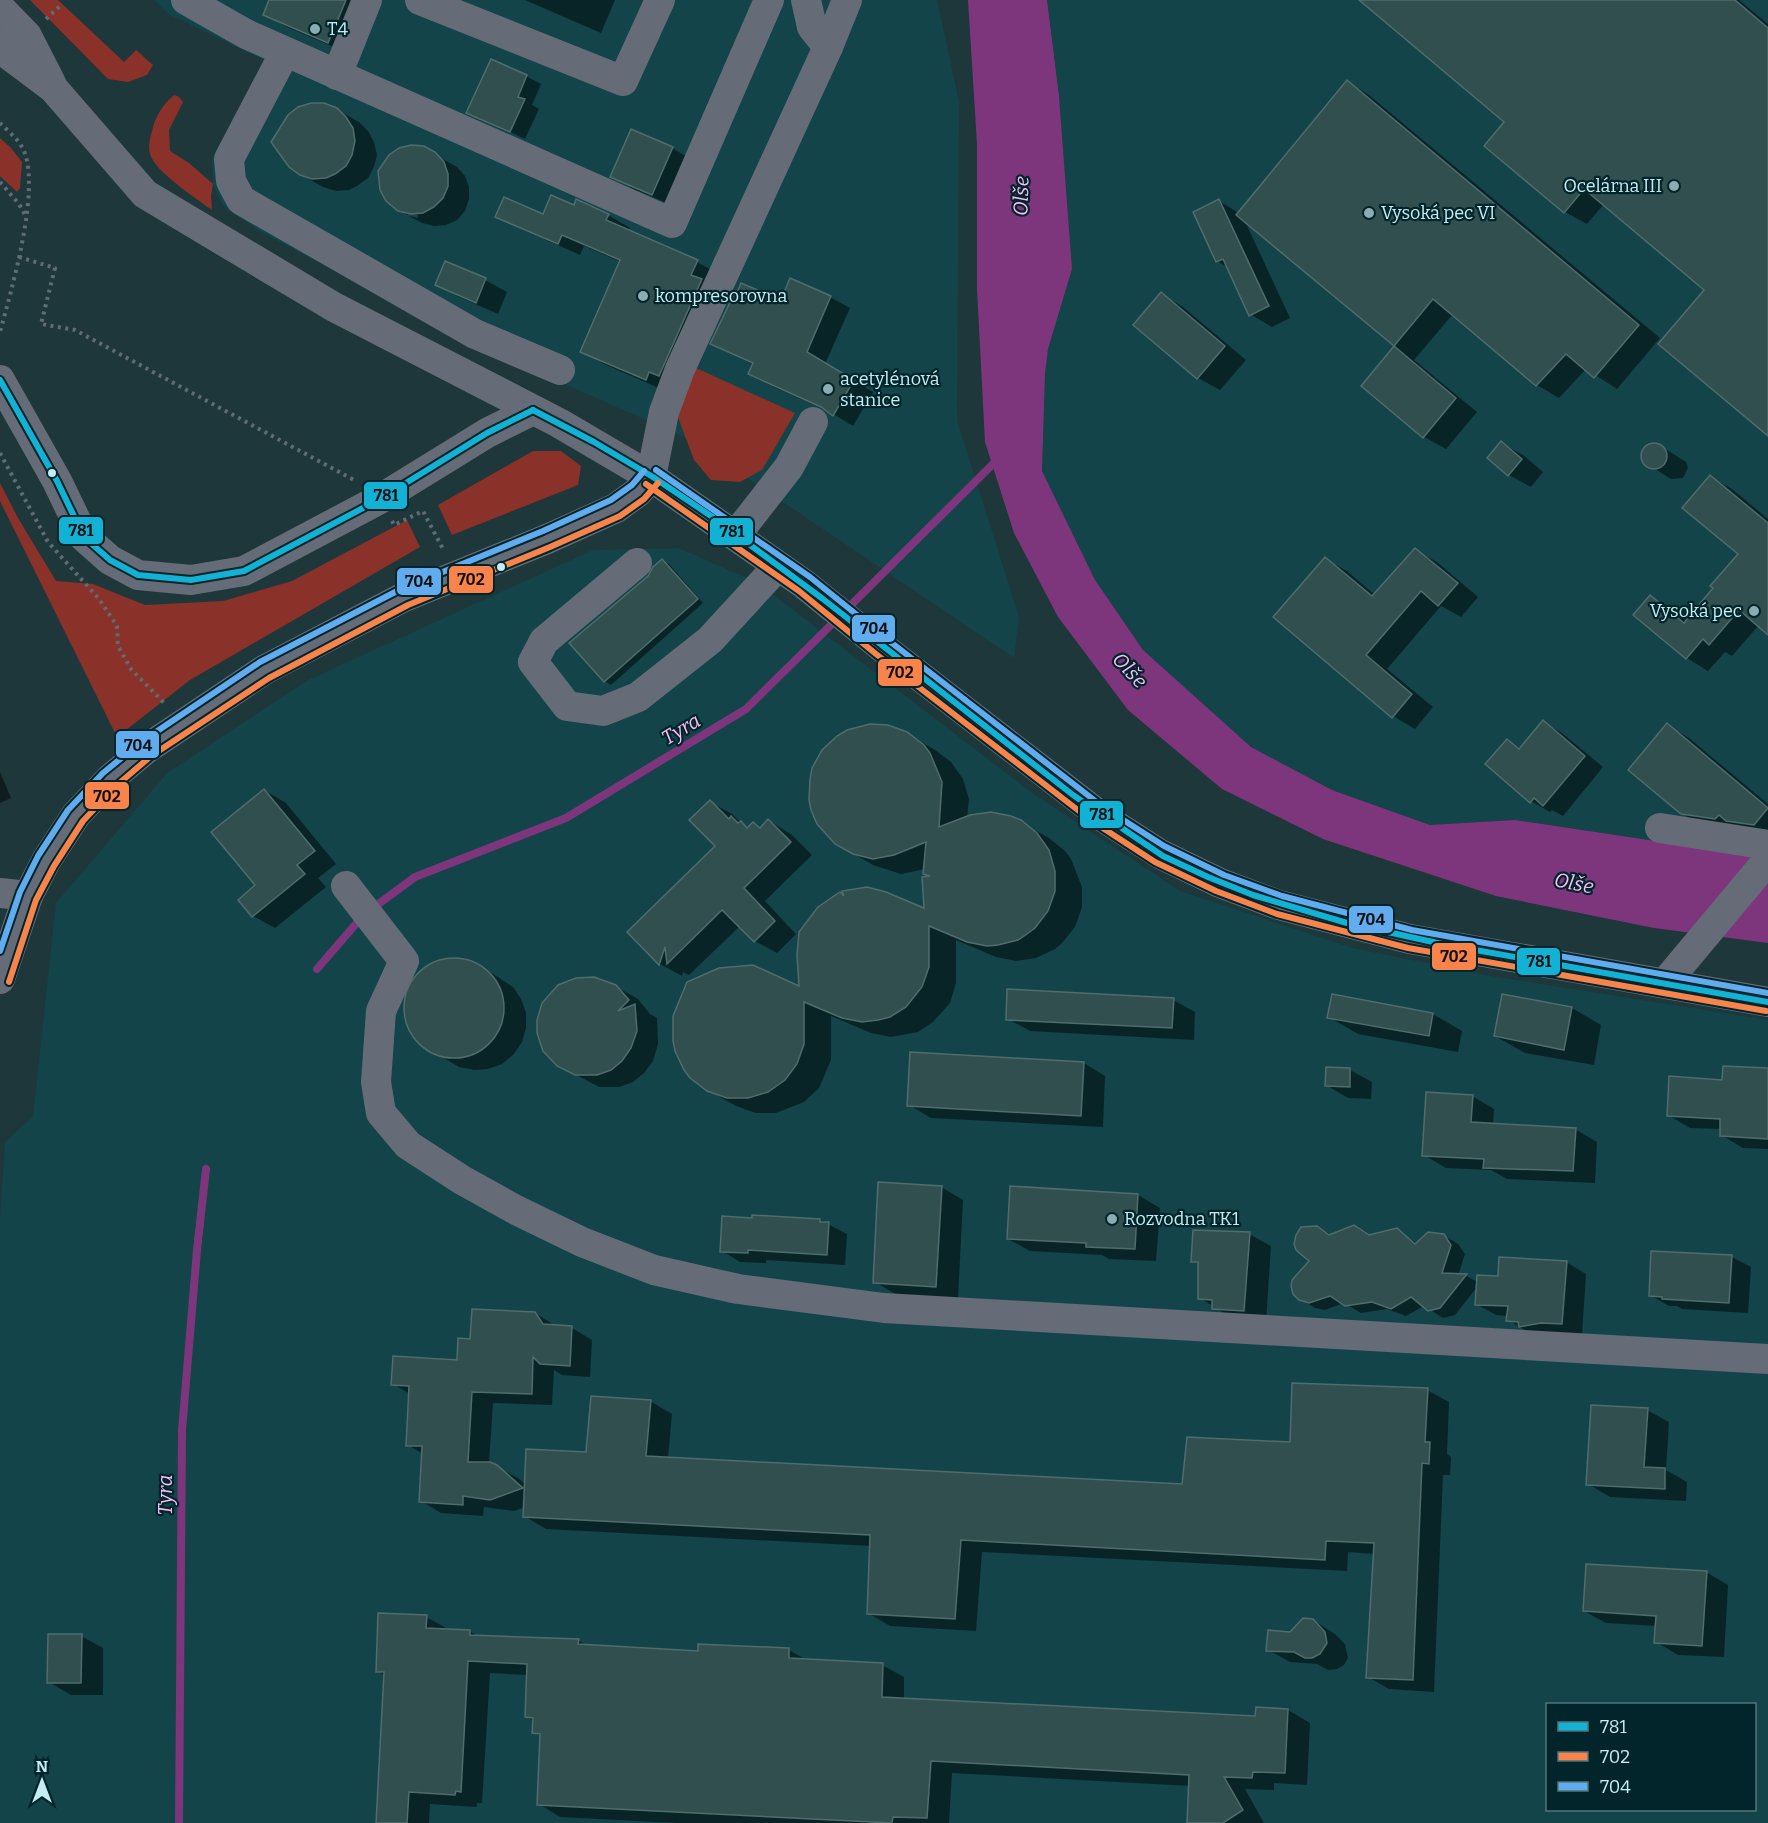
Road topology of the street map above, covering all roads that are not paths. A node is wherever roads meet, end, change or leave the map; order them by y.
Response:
1 (186, 0) edge
2 (367, 0) edge
3 (420, 0) edge
4 (660, 0) edge
5 (769, 0) edge
6 (806, 0) edge
7 (847, 0) edge
8 (0, 8) edge
9 (0, 45) edge
10 (828, 47) junction
11 (285, 52) junction
12 (337, 75) junction
13 (53, 88) junction
14 (560, 370) dead end
15 (0, 380) edge
16 (533, 410) junction
17 (813, 422) dead end
18 (651, 477) junction
19 (736, 535) junction
20 (637, 562) dead end
21 (778, 566) junction
22 (1660, 828) dead end
23 (1768, 845) edge
24 (1768, 860) edge
25 (346, 886) dead end
26 (14, 895) edge
27 (1674, 973) junction
28 (0, 979) edge
29 (1768, 1002) edge
30 (1768, 1359) edge

1 - 11 street
2 - 12 street
3 - 4 street
5 - 12 street
6 - 10 street
7 - 10 street
8 - 13 street
9 - 13 street
10 - 18 street
11 - 12 street
11 - 14 street
13 - 16 street
15 - 16 street
16 - 18 street
17 - 19 street
18 - 19 street
18 - 26 street
19 - 21 street
20 - 21 street
21 - 27 street
22 - 23 street
24 - 27 street
25 - 30 street
26 - 28 street
27 - 29 street

